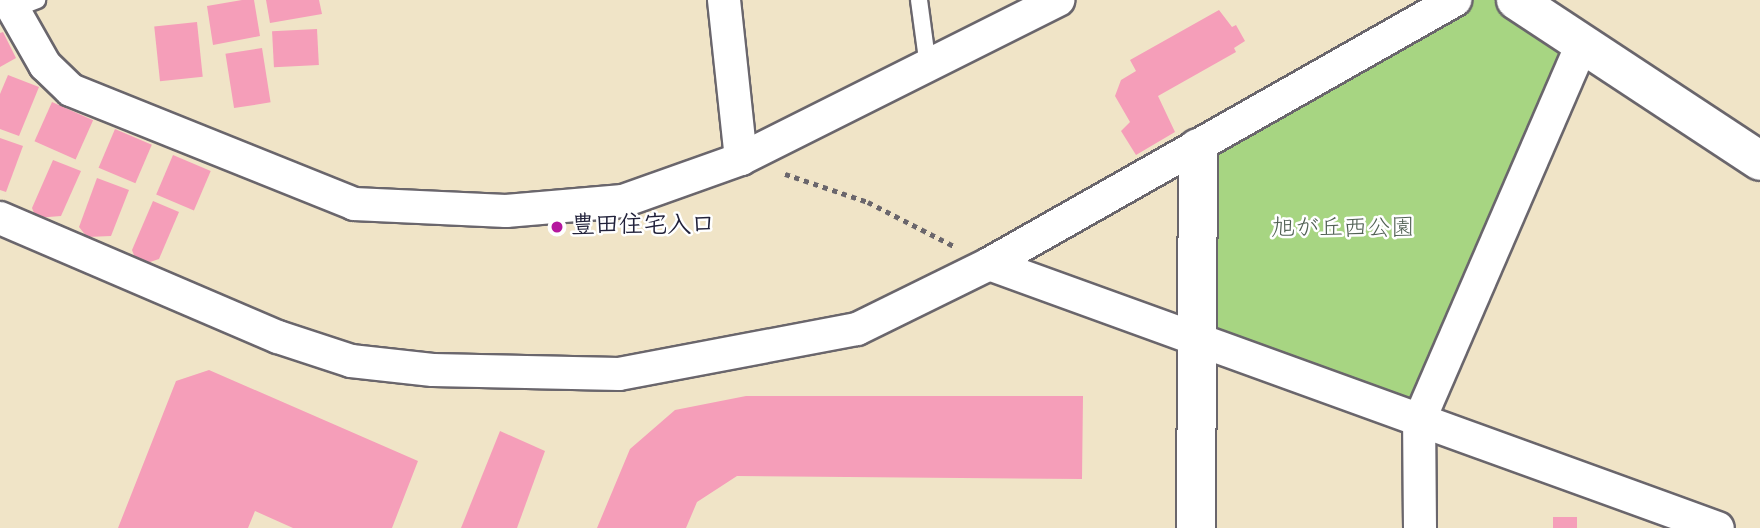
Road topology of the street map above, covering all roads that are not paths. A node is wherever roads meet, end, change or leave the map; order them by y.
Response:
1 (724, 0) edge
2 (919, 0) edge
3 (1455, 0) edge
4 (1516, 0) edge
5 (1056, 1) edge
6 (20, 3) edge
7 (1581, 46) junction
8 (928, 67) junction
9 (1198, 148) junction
10 (741, 159) junction
11 (1760, 162) edge
12 (0, 218) edge
13 (989, 264) junction
14 (1200, 339) junction
15 (1419, 421) junction
16 (1680, 521) edge
17 (1196, 528) edge
18 (1420, 528) edge
19 (1718, 528) edge

1 - 10 street
2 - 8 lane
3 - 9 street
4 - 7 street
5 - 8 street
6 - 10 street
7 - 11 street
7 - 15 street
8 - 10 street
9 - 13 street
9 - 14 street
12 - 13 street
13 - 14 street
14 - 15 street
14 - 17 street
15 - 16 street
15 - 18 street
16 - 19 street

